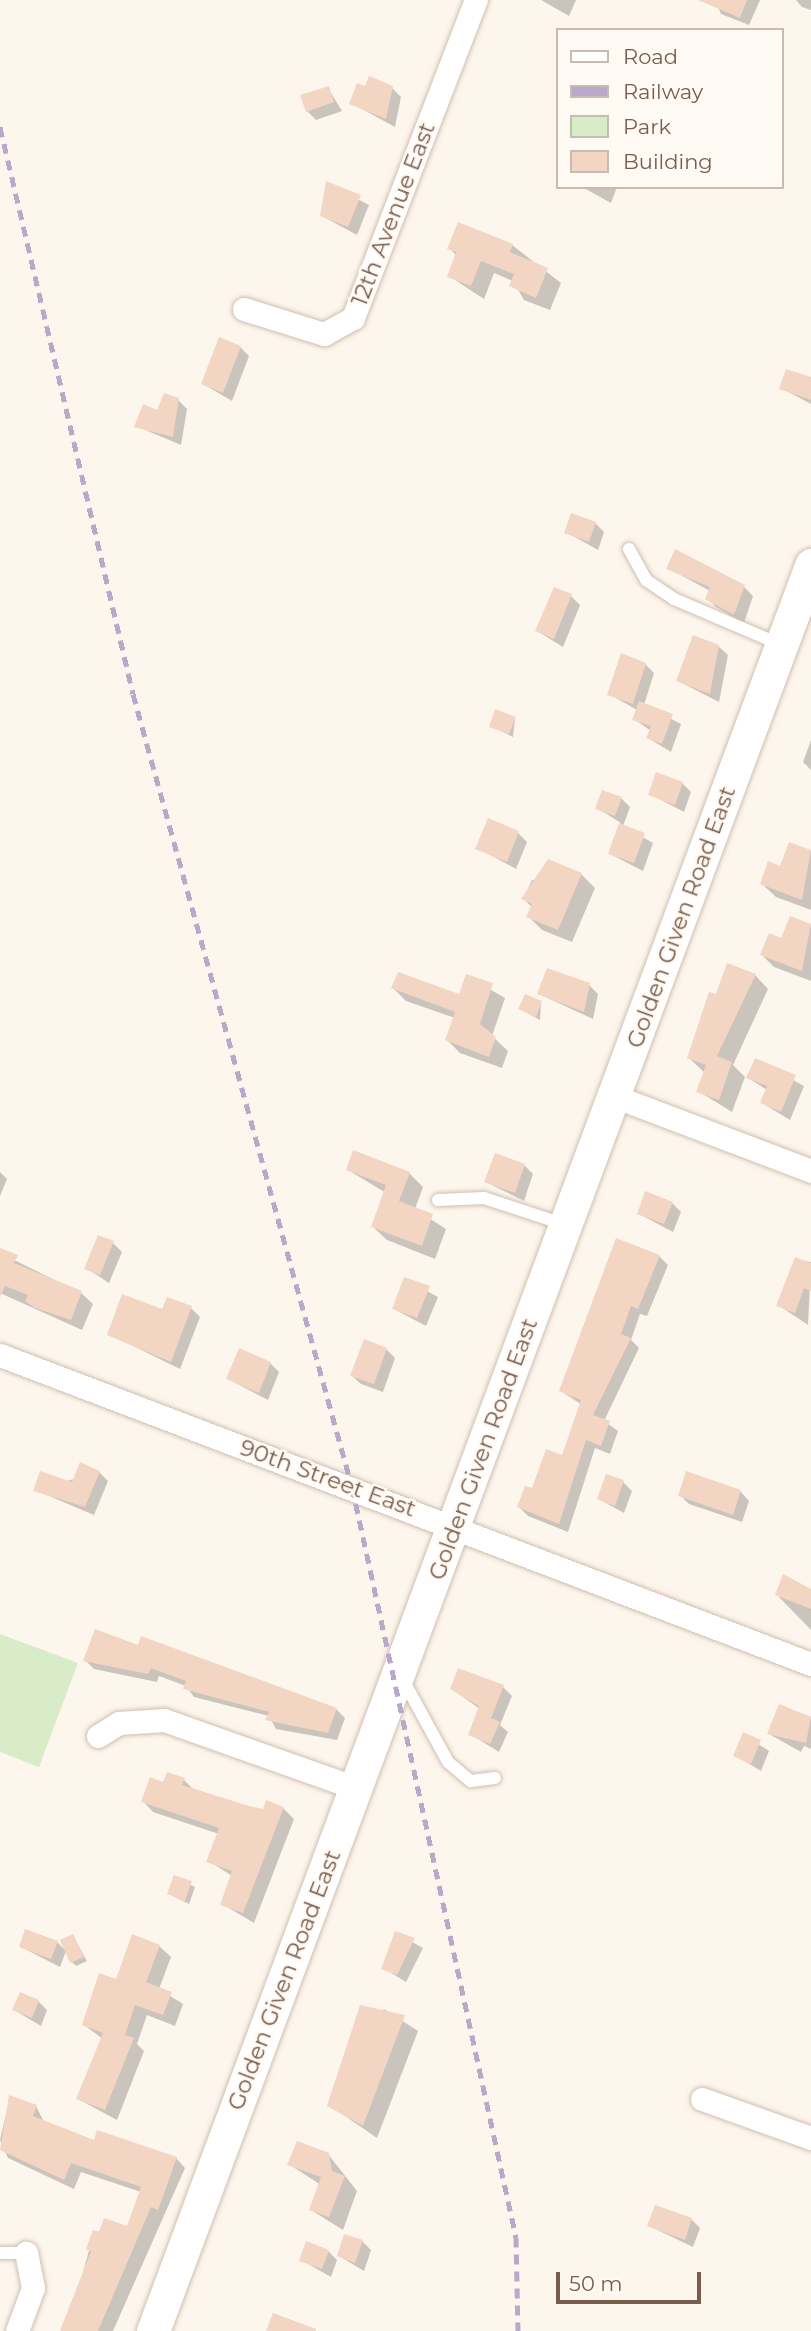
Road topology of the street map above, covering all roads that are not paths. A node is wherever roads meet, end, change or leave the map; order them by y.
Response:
1 (476, 0) edge
2 (244, 309) dead end
3 (629, 549) dead end
4 (811, 565) edge
5 (782, 645) junction
6 (614, 1096) junction
7 (811, 1171) edge
8 (438, 1200) dead end
9 (566, 1225) junction
10 (0, 1355) edge
11 (455, 1525) junction
12 (811, 1664) edge
13 (400, 1673) junction
14 (98, 1737) dead end
15 (495, 1778) dead end
16 (356, 1788) junction
17 (702, 2099) dead end
18 (811, 2138) edge
19 (0, 2253) edge
20 (26, 2253) joint
21 (18, 2331) edge
22 (153, 2331) edge

1 - 2 street, 12th Avenue East
3 - 5 lane
4 - 5 street, Golden Given Road East
5 - 6 street, Golden Given Road East
6 - 7 street
6 - 9 street, Golden Given Road East
8 - 9 lane
9 - 11 street, Golden Given Road East
10 - 11 street, 90th Street East
11 - 12 street, 90th Street East
11 - 13 street, Golden Given Road East
13 - 15 lane
13 - 16 street, Golden Given Road East
14 - 16 street
16 - 22 street, Golden Given Road East
17 - 18 street
19 - 20 lane
20 - 21 street

